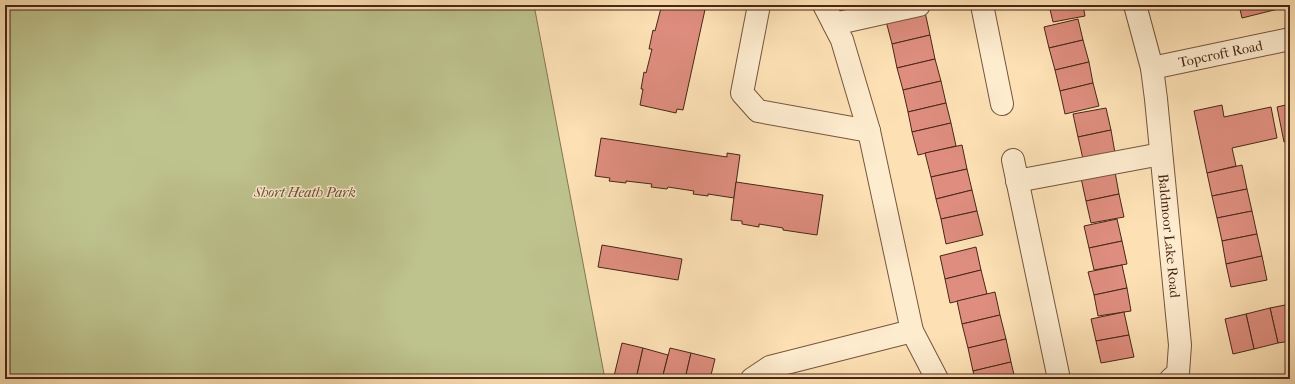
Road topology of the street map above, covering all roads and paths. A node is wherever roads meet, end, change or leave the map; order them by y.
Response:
1 (759, 5) edge
2 (824, 5) edge
3 (919, 5) edge
4 (982, 5) edge
5 (1135, 5) edge
6 (834, 24) junction
7 (1290, 39) edge
8 (1152, 68) junction
9 (1002, 104) dead end
10 (869, 131) junction
11 (1161, 154) junction
12 (1013, 160) dead end
13 (1017, 181) junction
14 (912, 331) junction
15 (1180, 377) edge
16 (752, 379) edge
17 (937, 379) edge
18 (1059, 379) edge

1 - 10 street
2 - 6 street
3 - 6 street
4 - 9 street
5 - 8 street
6 - 10 street
7 - 8 street, Topcroft Road
8 - 11 street, Baldmoor Lake Road
10 - 14 street
11 - 13 street
11 - 15 street, Baldmoor Lake Road
12 - 13 street
13 - 18 street
14 - 16 street
14 - 17 street

